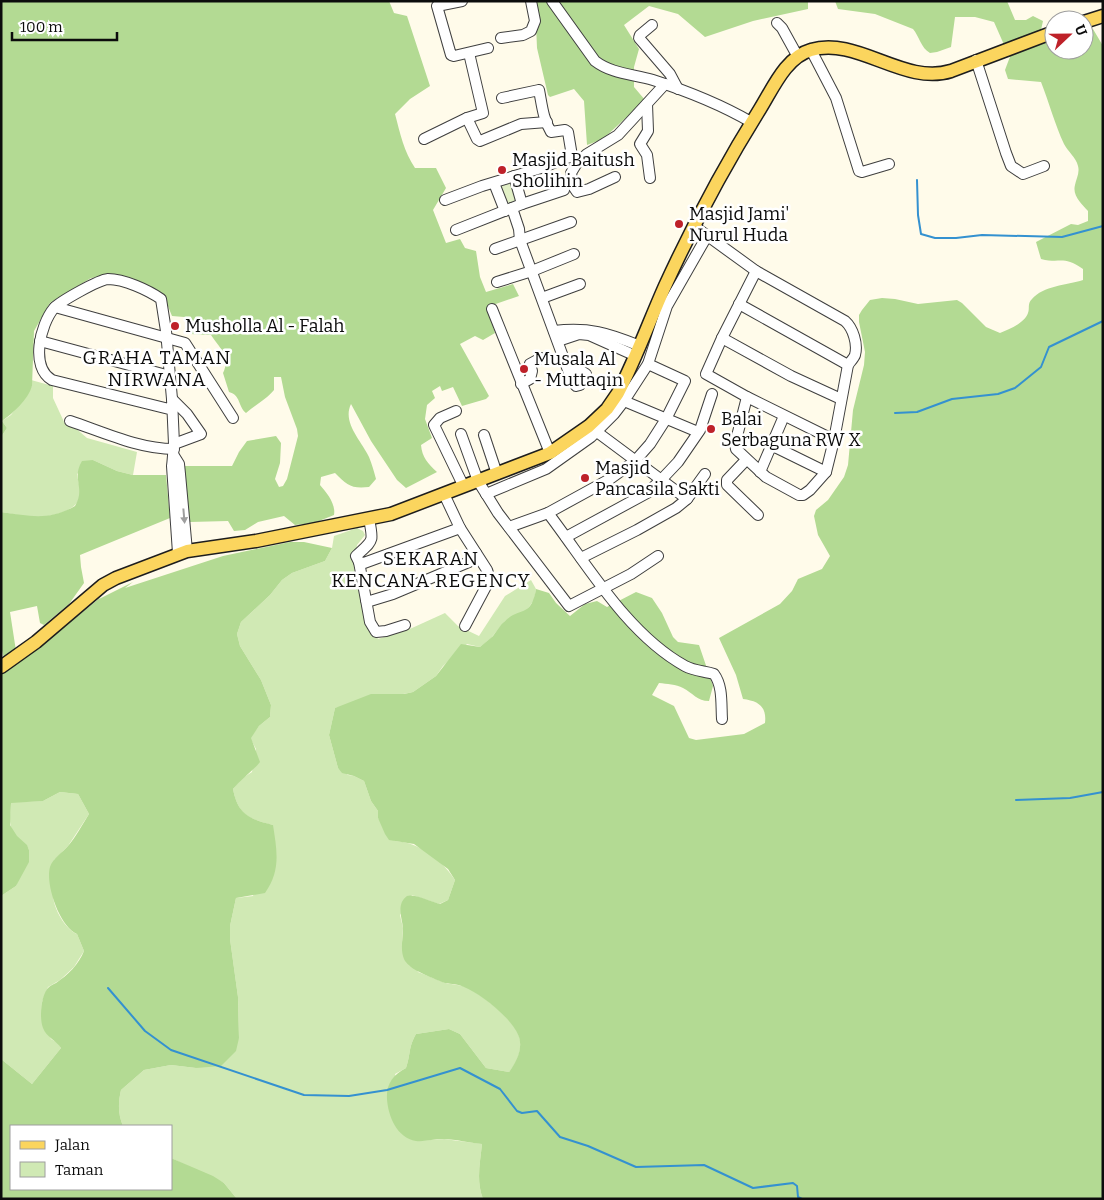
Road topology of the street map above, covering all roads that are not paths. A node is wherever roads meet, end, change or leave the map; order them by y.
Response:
1 (462, 1) edge
2 (531, 1) edge
3 (552, 1) edge
4 (777, 23) dead end
5 (652, 25) dead end
6 (1044, 36) edge
7 (502, 38) dead end
8 (488, 48) dead end
9 (811, 50) junction
10 (469, 53) junction
11 (798, 56) junction
12 (976, 60) junction
13 (664, 84) junction
14 (678, 89) junction
15 (502, 98) dead end
16 (647, 104) junction
17 (467, 118) junction
18 (547, 122) junction
19 (751, 122) junction
20 (424, 139) dead end
21 (889, 164) dead end
22 (1044, 166) dead end
23 (514, 176) junction
24 (615, 177) dead end
25 (650, 178) dead end
26 (494, 183) junction
27 (564, 190) dead end
28 (445, 200) dead end
29 (522, 204) junction
30 (509, 210) junction
31 (570, 222) dead end
32 (694, 226) junction
33 (456, 230) dead end
34 (707, 236) junction
35 (520, 240) junction
36 (495, 249) dead end
37 (574, 254) dead end
38 (532, 271) junction
39 (756, 271) junction
40 (497, 282) dead end
41 (580, 284) dead end
42 (542, 298) junction
43 (739, 304) junction
44 (55, 307) junction
45 (492, 309) dead end
46 (554, 331) junction
47 (577, 332) junction
48 (722, 338) junction
49 (167, 339) junction
50 (40, 341) junction
51 (558, 341) junction
52 (638, 351) junction
53 (540, 358) dead end
54 (648, 364) junction
55 (848, 365) junction
56 (568, 367) dead end
57 (170, 376) junction
58 (521, 384) junction
59 (712, 394) dead end
60 (747, 397) junction
61 (172, 399) junction
62 (841, 399) junction
63 (624, 401) junction
64 (173, 410) junction
65 (456, 411) dead end
66 (610, 412) junction
67 (784, 416) junction
68 (233, 418) dead end
69 (666, 419) junction
70 (70, 421) dead end
71 (597, 432) junction
72 (698, 432) junction
73 (461, 434) dead end
74 (484, 434) dead end
75 (834, 440) junction
76 (771, 445) junction
77 (174, 450) junction
78 (545, 455) junction
79 (746, 460) junction
80 (635, 461) junction
81 (546, 469) junction
82 (760, 472) junction
83 (826, 472) junction
84 (497, 474) junction
85 (705, 474) dead end
86 (661, 480) junction
87 (478, 481) junction
88 (463, 485) junction
89 (444, 494) junction
90 (486, 494) junction
91 (687, 499) junction
92 (548, 513) junction
93 (758, 515) dead end
94 (369, 519) junction
95 (509, 527) junction
96 (460, 528) junction
97 (566, 537) junction
98 (183, 552) junction
99 (476, 553) junction
100 (658, 556) dead end
101 (581, 558) junction
102 (359, 562) junction
103 (604, 587) junction
104 (366, 600) junction
105 (405, 625) dead end
106 (465, 626) dead end
107 (1, 667) edge
108 (722, 719) dead end

1 - 10 street
2 - 7 street
3 - 13 street
4 - 11 street
5 - 14 street
6 - 12 main road
8 - 10 street
9 - 11 main road
9 - 12 main road
9 - 21 street
10 - 17 street
11 - 19 main road
12 - 22 street
13 - 14 street
13 - 16 street
14 - 19 street
15 - 18 street
16 - 24 street
16 - 25 street
17 - 18 street
17 - 20 street
18 - 23 street
19 - 32 main road
23 - 26 street
23 - 29 street
26 - 28 street
26 - 30 street
27 - 29 street
29 - 30 street
30 - 33 street
30 - 35 street
31 - 35 street
32 - 34 street
32 - 52 main road
34 - 39 street
34 - 54 street
35 - 36 street
35 - 38 street
37 - 38 street
38 - 40 street
38 - 42 street
39 - 43 street
39 - 55 street
41 - 42 street
42 - 46 street
43 - 48 street
43 - 55 street
44 - 49 street
44 - 49 street
44 - 50 street
45 - 58 street
46 - 47 street
46 - 51 street
47 - 51 street
47 - 52 street
48 - 60 street
48 - 62 street
49 - 57 street
49 - 68 street
50 - 57 street
50 - 64 street
51 - 56 street
52 - 66 main road
53 - 58 street
54 - 63 street
54 - 69 street
55 - 62 street
57 - 61 street
58 - 78 street
59 - 72 street
60 - 67 street
60 - 79 street
61 - 64 street
61 - 77 street
62 - 75 street
63 - 66 street
63 - 69 street
64 - 77 street
65 - 88 street
66 - 71 street
66 - 78 main road
67 - 75 street
67 - 76 street
69 - 72 street
69 - 80 street
70 - 77 street
71 - 80 street
71 - 81 street
72 - 86 street
73 - 87 street
74 - 84 street
75 - 83 street
76 - 82 street
76 - 83 street
77 - 98 street
78 - 81 street
78 - 84 main road
79 - 82 street
79 - 93 street
80 - 86 street
80 - 92 street
81 - 90 street
82 - 83 street
84 - 87 main road
85 - 91 street
86 - 91 street
86 - 97 street
87 - 88 main road
87 - 90 street
88 - 89 main road
89 - 94 main road
89 - 96 street
90 - 95 street
91 - 101 street
92 - 95 street
92 - 97 street
94 - 98 main road
94 - 102 street
95 - 103 street
96 - 99 street
96 - 102 street
97 - 101 street
98 - 107 main road
99 - 104 street
99 - 106 street
100 - 103 street
101 - 103 street
102 - 104 street
103 - 108 street
104 - 105 street

